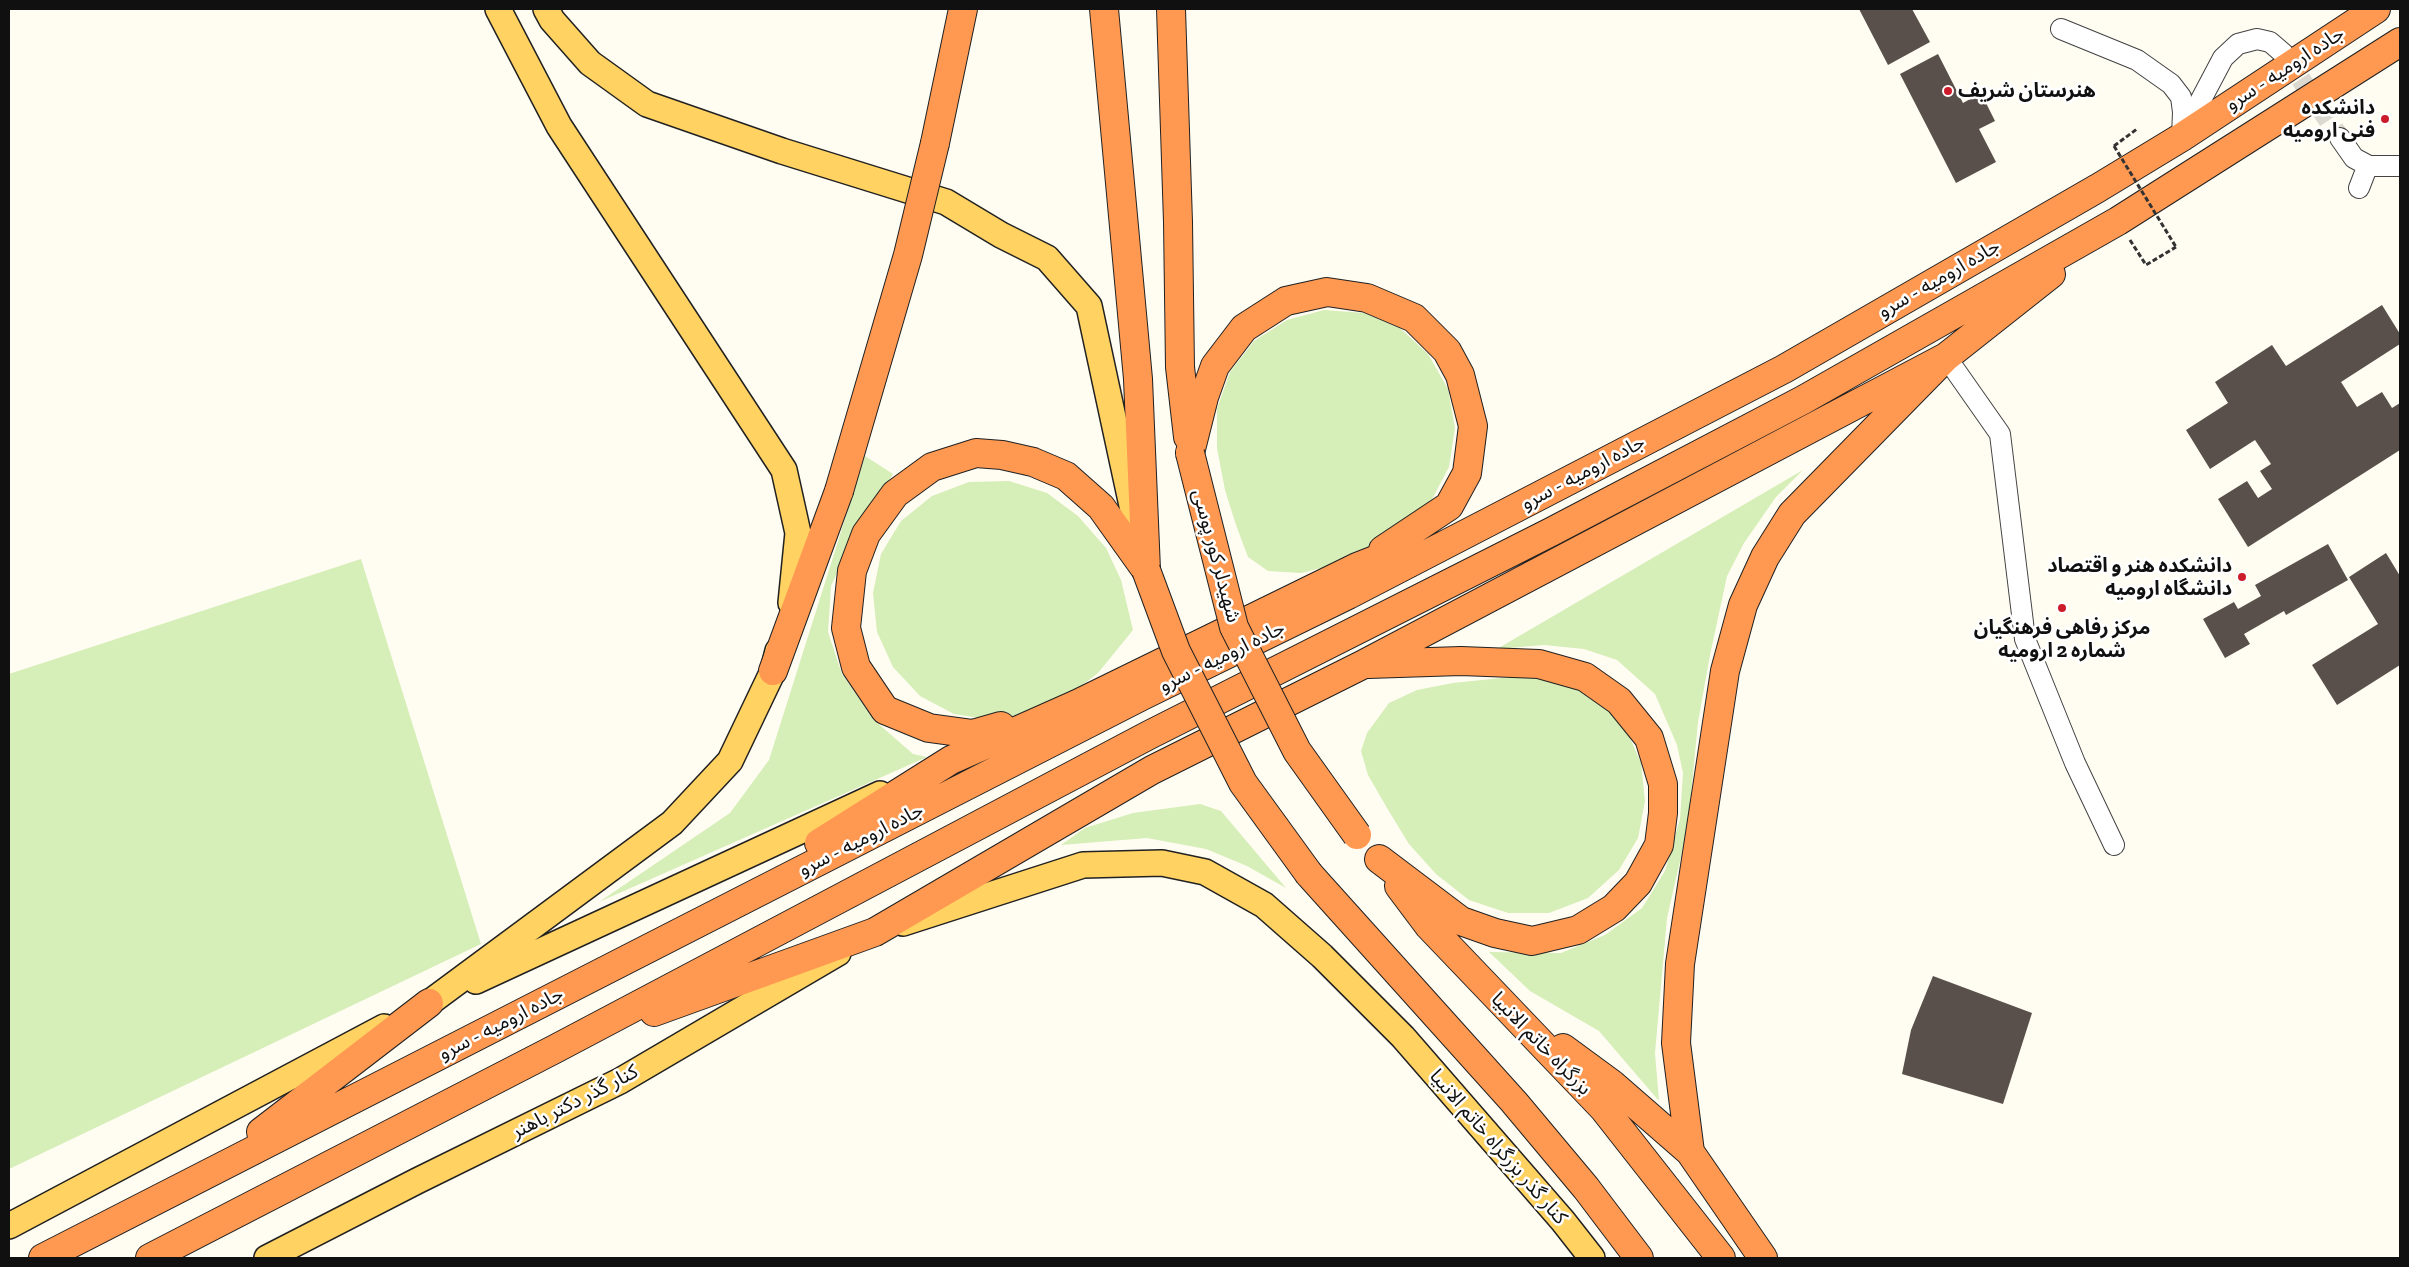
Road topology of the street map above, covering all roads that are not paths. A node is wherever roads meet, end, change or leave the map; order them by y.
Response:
1 (498, 9) edge
2 (546, 9) edge
3 (963, 9) edge
4 (1104, 9) edge
5 (1171, 9) edge
6 (2376, 9) edge
7 (2061, 29) dead end
8 (2400, 42) edge
9 (2284, 54) tunnel mouth
10 (2182, 137) junction
11 (2340, 138) tunnel mouth
12 (2370, 166) junction
13 (2400, 166) edge
14 (2359, 188) dead end
15 (2118, 221) junction
16 (1946, 357) junction
17 (1190, 454) junction
18 (1535, 498) junction
19 (1357, 567) junction
20 (1146, 570) junction
21 (1362, 664) junction
22 (773, 671) junction
23 (1077, 704) junction
24 (951, 760) junction
25 (1357, 835) joint
26 (2114, 845) dead end
27 (1379, 859) junction
28 (875, 932) junction
29 (664, 941) junction
30 (429, 1003) junction
31 (1504, 1007) junction
32 (1403, 1037) joint
33 (555, 1049) junction
34 (1690, 1152) junction
35 (206, 1174) junction
36 (9, 1226) edge
37 (43, 1258) edge
38 (150, 1258) edge
39 (267, 1258) edge
40 (1592, 1258) edge
41 (1639, 1258) edge
42 (1721, 1258) edge
43 (1763, 1258) edge

1 - 22 main road
2 - 20 main road
3 - 22 highway, bridge
4 - 20 highway
5 - 17 highway, شهیدلر کور پوسی
6 - 10 highway, جاده ارومیه - سرو
7 - 10 lane
8 - 15 highway, جاده ارومیه - سرو
9 - 10 lane
10 - 18 highway, جاده ارومیه - سرو
11 - 12 lane
12 - 13 lane
12 - 14 lane
15 - 16 highway
15 - 33 highway, جاده ارومیه - سرو
16 - 21 highway
16 - 26 lane
16 - 34 highway
17 - 19 highway
17 - 25 highway, شهیدلر کور پوسی, bridge
18 - 19 highway
18 - 29 highway, جاده ارومیه - سرو
19 - 23 highway
20 - 23 highway
20 - 41 highway, bridge
21 - 27 highway
21 - 28 highway
22 - 30 main road
23 - 24 highway
24 - 29 highway
24 - 30 main road
25 - 27 highway, بزرگراه خاتم الانبیا
27 - 31 highway, بزرگراه خاتم الانبیا
28 - 32 main road, کنار گذر دکتر باهنر
28 - 33 highway
28 - 39 main road, کنار گذر دکتر باهنر
29 - 35 highway, جاده ارومیه - سرو
30 - 35 highway
30 - 36 main road
31 - 34 highway
31 - 42 highway, بزرگراه خاتم الانبیا
32 - 40 main road, کنار گذر بزرگراه خاتم الانبیا
33 - 38 highway, جاده ارومیه - سرو
34 - 43 highway
35 - 37 highway, جاده ارومیه - سرو

